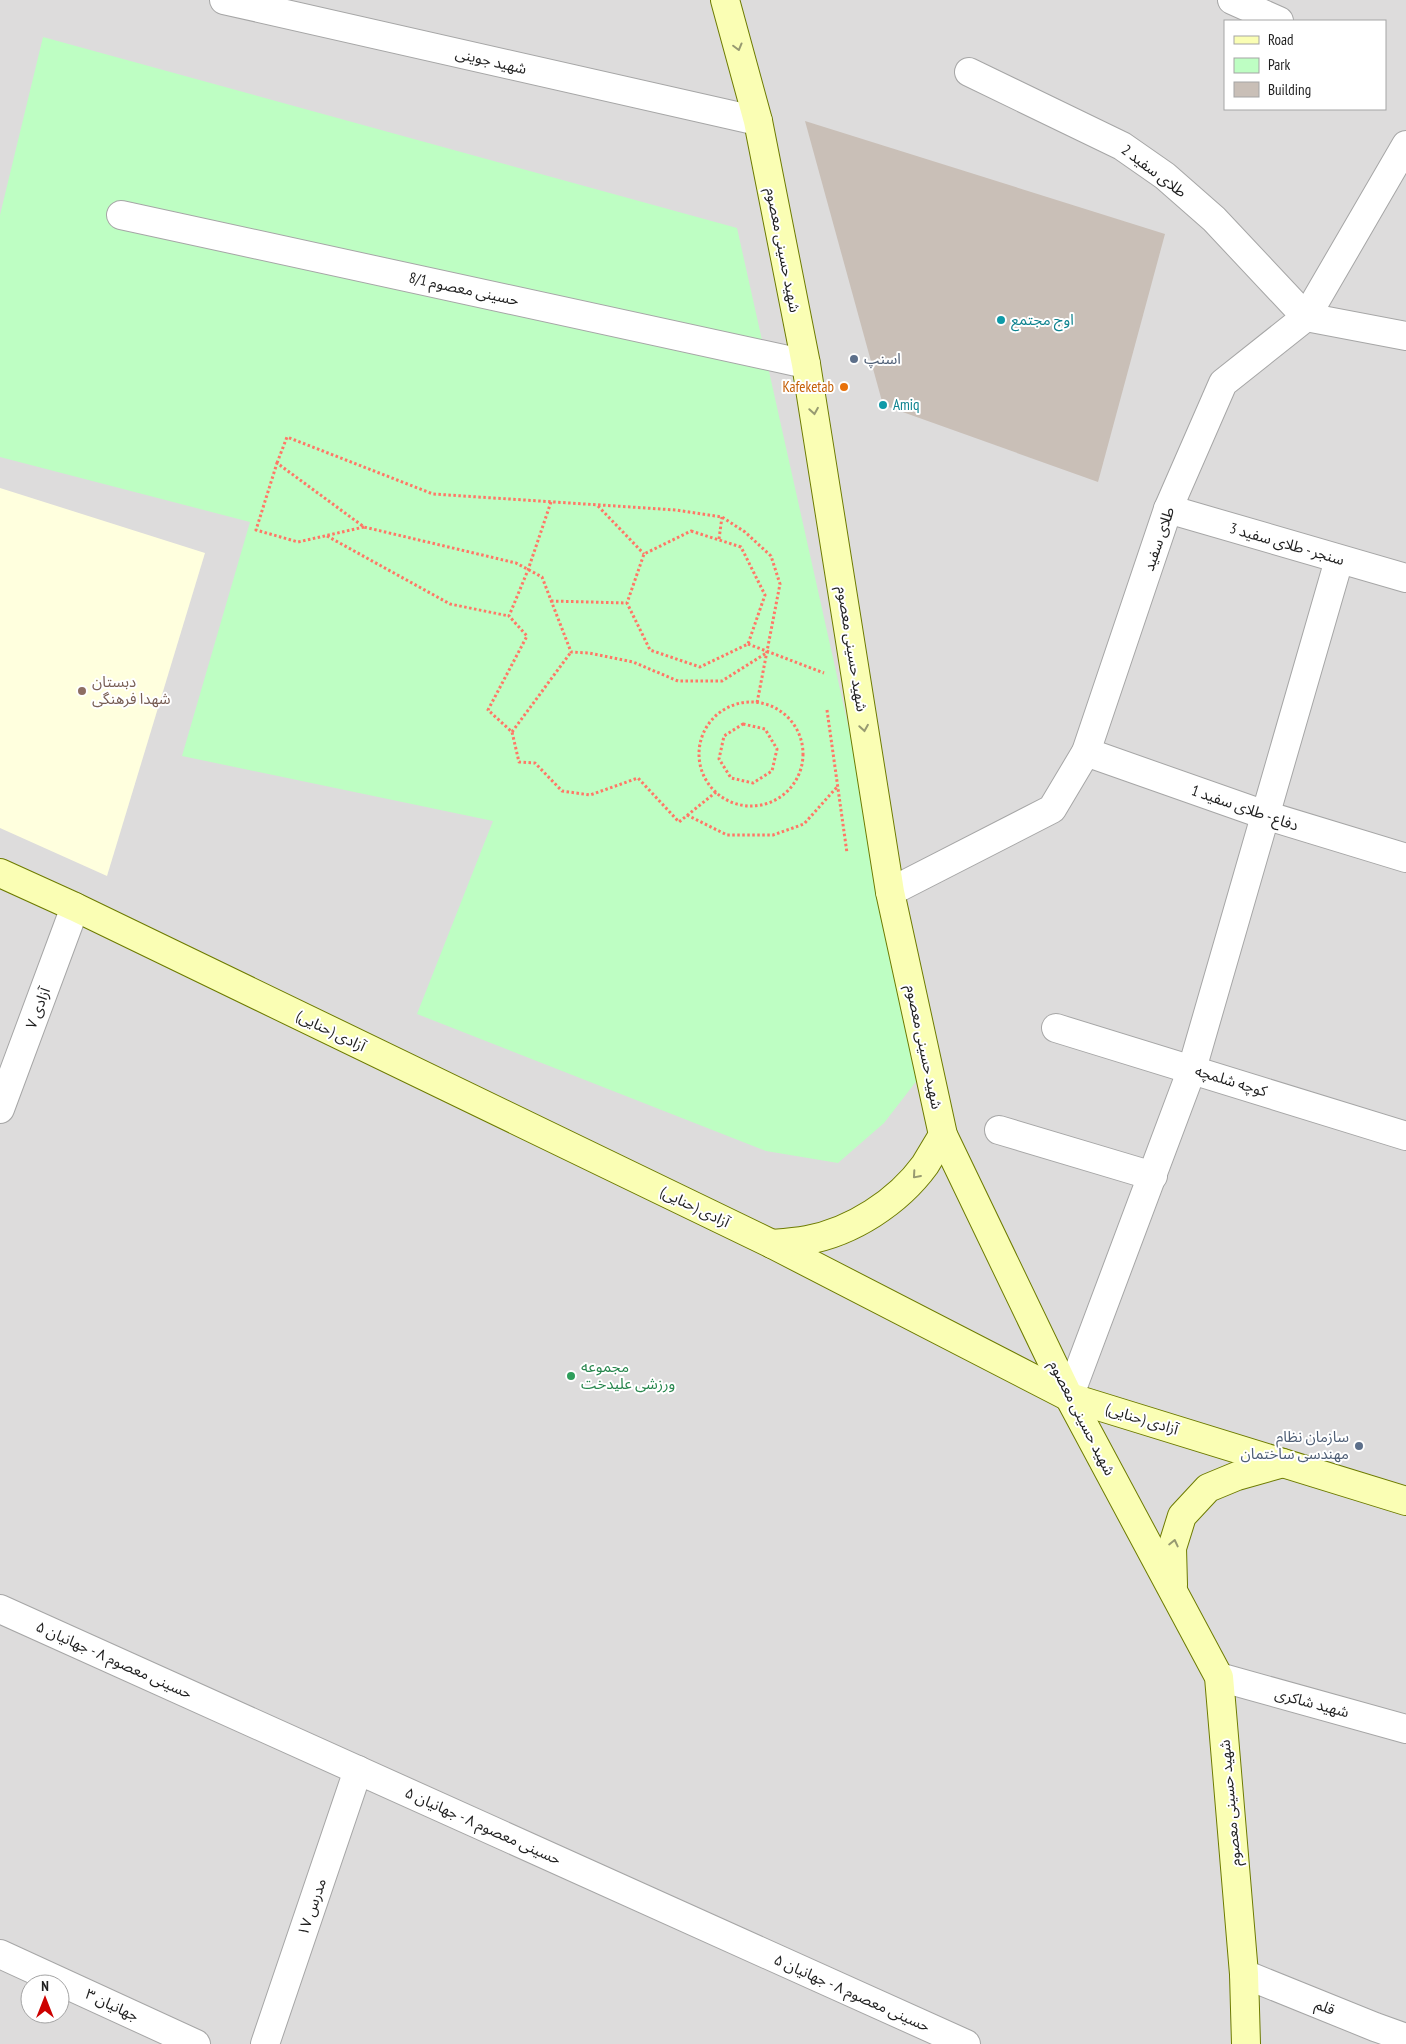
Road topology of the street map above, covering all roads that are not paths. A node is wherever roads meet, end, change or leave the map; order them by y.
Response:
1 (224, 0) edge
2 (725, 0) edge
3 (1232, 0) edge
4 (1277, 20) edge
5 (969, 72) dead end
6 (758, 121) junction
7 (1406, 145) edge
8 (121, 215) dead end
9 (1306, 317) junction
10 (1406, 336) edge
11 (806, 364) junction
12 (1168, 509) junction
13 (1338, 560) junction
14 (1406, 578) edge
15 (1086, 752) junction
16 (1265, 815) junction
17 (1406, 858) edge
18 (0, 873) edge
19 (890, 892) junction
20 (75, 907) junction
21 (1056, 1028) dead end
22 (1192, 1069) junction
23 (0, 1109) edge
24 (1000, 1130) dead end
25 (943, 1135) junction
26 (1406, 1136) edge
27 (1153, 1176) junction
28 (772, 1244) junction
29 (1069, 1397) junction
30 (1283, 1463) junction
31 (1406, 1500) edge
32 (1173, 1591) junction
33 (0, 1608) edge
34 (1219, 1677) junction
35 (1406, 1729) edge
36 (358, 1770) junction
37 (0, 1954) edge
38 (1244, 1974) junction
39 (1406, 2038) edge
40 (196, 2044) edge
41 (265, 2044) edge
42 (966, 2044) edge
43 (1246, 2044) edge

1 - 6 street, شهید جوینی
2 -> 6 main road, شهید حسینی معصوم
3 - 4 street
5 - 9 street, طلای سفید 2
6 - 11 main road, شهید حسینی معصوم
7 - 9 street, طلای سفید
8 - 11 street, حسینی معصوم 8/1
9 - 10 street
9 - 12 street, طلای سفید
11 -> 19 main road, شهید حسینی معصوم
12 - 13 street, سنجر - طلای سفید 3
12 - 15 street, طلای سفید
13 - 14 street, سنجر - طلای سفید 3
13 - 16 street
15 - 16 street, دفاع - طلای سفید 1
15 - 19 street, طلای سفید
16 - 17 street, دفاع - طلای سفید 1
16 - 22 street
18 - 20 main road, آزادی (حنایی)
19 - 25 main road, شهید حسینی معصوم
20 - 23 street, آزادی ۷
20 - 28 main road, آزادی (حنایی)
21 - 22 street, کوچه شلمچه
22 - 26 street, کوچه شلمچه
22 - 27 street
24 - 27 street
25 -> 28 main road
25 - 29 main road, شهید حسینی معصوم
27 - 29 street
28 - 29 main road, آزادی (حنایی)
29 - 30 main road, آزادی (حنایی)
29 - 32 main road, شهید حسینی معصوم
30 - 31 main road, آزادی (حنایی)
32 -> 30 main road
32 - 34 main road, شهید حسینی معصوم
33 - 36 street, حسینی معصوم ۸ - جهانیان ۵
34 - 35 street, شهید شاکری
34 - 38 main road, شهید حسینی معصوم
36 - 41 street, مدرس ۱۷
36 - 42 street, حسینی معصوم ۸ - جهانیان ۵
37 - 40 street, جهانیان ۳
38 - 39 street, قلم
38 - 43 main road, شهید حسینی معصوم

